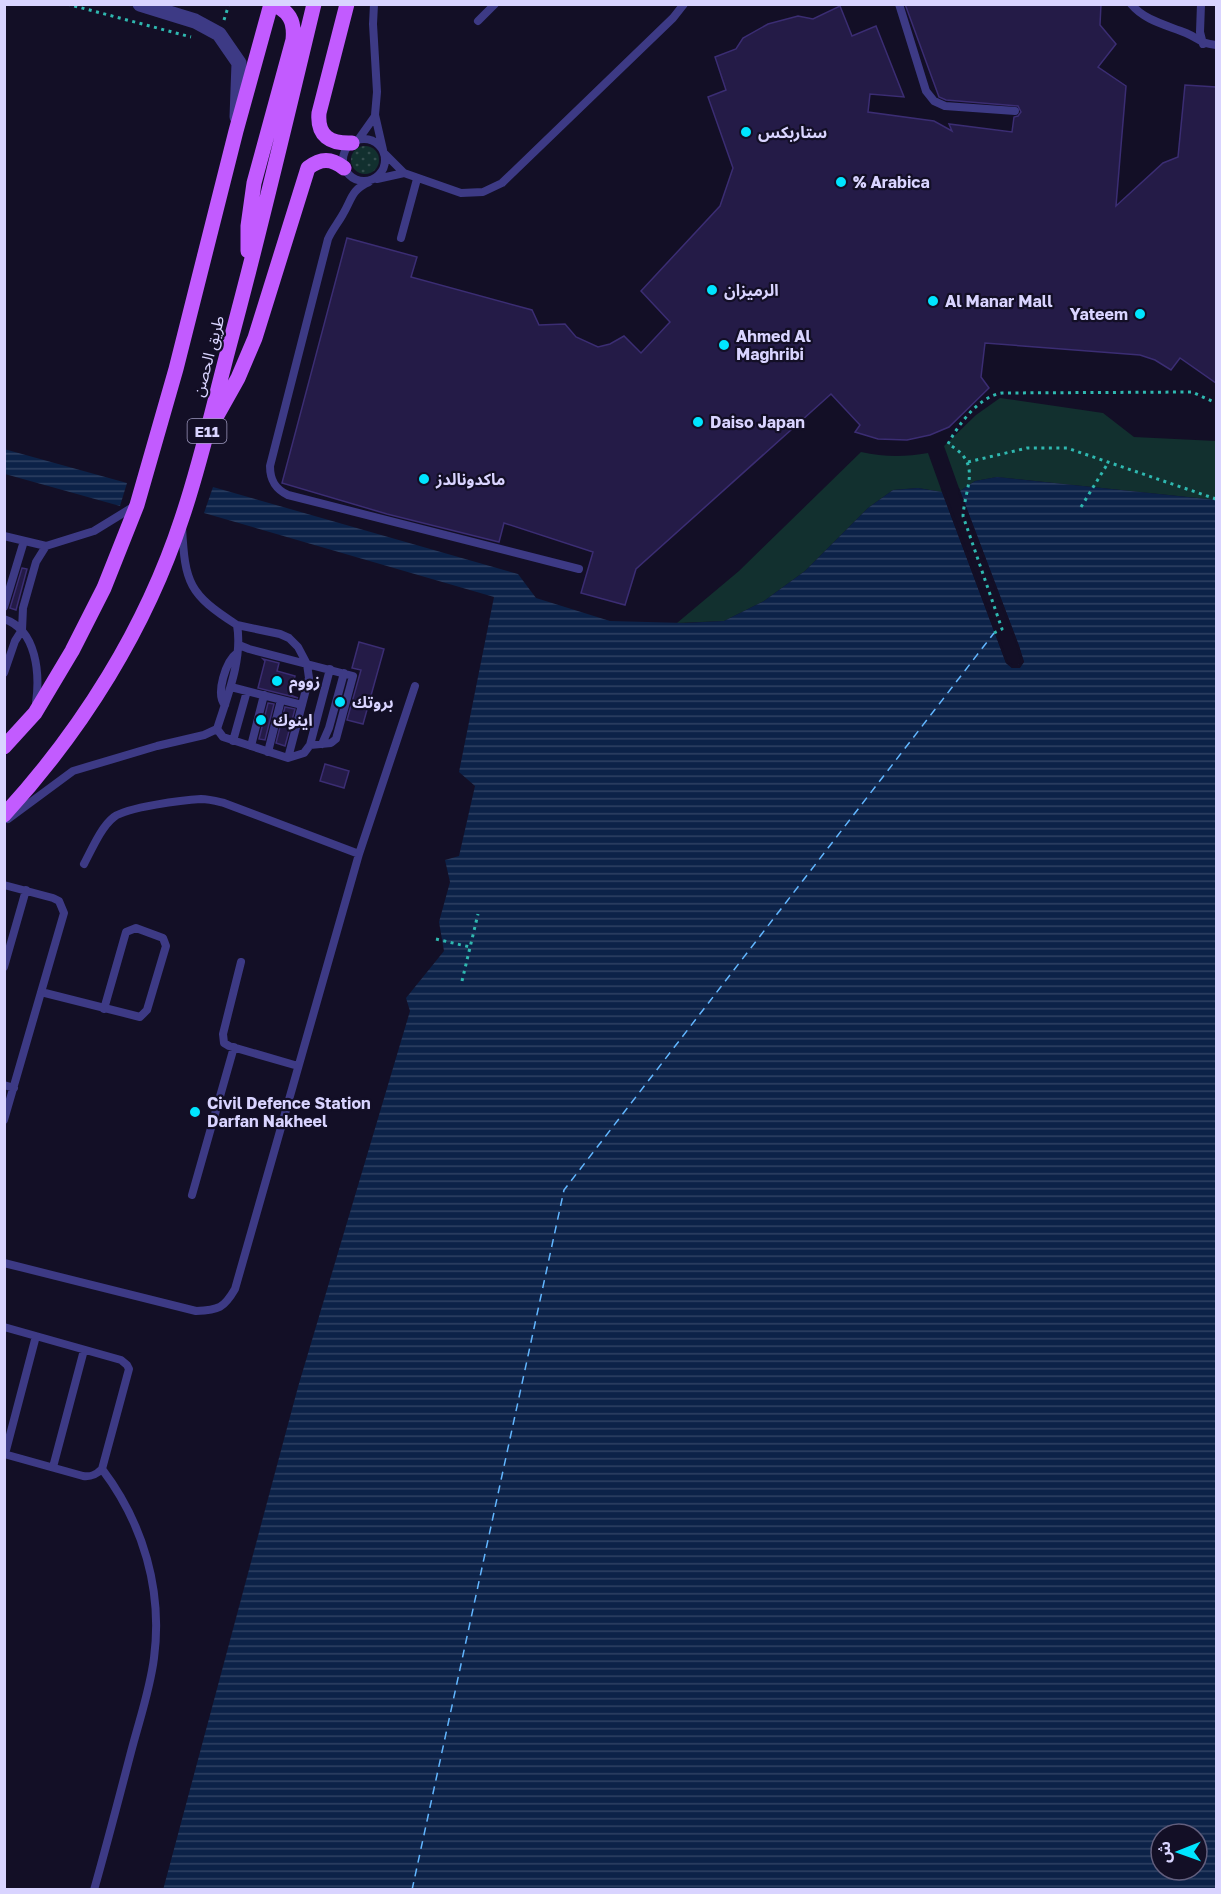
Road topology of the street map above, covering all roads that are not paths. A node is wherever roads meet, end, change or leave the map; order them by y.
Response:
1 (140, 4) edge
2 (271, 4) edge
3 (314, 4) edge
4 (347, 4) edge
5 (374, 4) edge
6 (495, 4) edge
7 (684, 4) edge
8 (899, 4) edge
9 (1131, 4) edge
10 (1201, 4) edge
11 (478, 21) dead end
12 (1203, 44) junction
13 (1216, 45) edge
14 (1015, 111) dead end
15 (375, 115) junction
16 (236, 131) junction
17 (355, 141) junction
18 (384, 152) junction
19 (346, 171) junction
20 (404, 173) junction
21 (417, 179) junction
22 (372, 180) junction
23 (349, 202) junction
24 (401, 238) dead end
25 (250, 268) junction
26 (207, 431) junction
27 (137, 505) junction
28 (182, 518) junction
29 (5, 539) edge
30 (24, 541) junction
31 (46, 546) junction
32 (579, 569) dead end
33 (4, 607) edge
34 (4, 619) edge
35 (237, 625) junction
36 (22, 630) junction
37 (238, 649) junction
38 (307, 664) junction
39 (330, 669) junction
40 (4, 673) edge
41 (415, 686) dead end
42 (231, 687) junction
43 (246, 691) junction
44 (264, 695) junction
45 (281, 700) junction
46 (225, 705) junction
47 (302, 705) junction
48 (34, 713) junction
49 (217, 729) junction
50 (233, 741) junction
51 (310, 745) junction
52 (251, 746) junction
53 (4, 747) edge
54 (268, 752) junction
55 (288, 758) junction
56 (4, 815) edge
57 (4, 822) edge
58 (359, 854) junction
59 (84, 864) dead end
60 (4, 885) edge
61 (27, 890) junction
62 (241, 962) dead end
63 (4, 967) edge
64 (41, 992) junction
65 (104, 1009) junction
66 (234, 1047) junction
67 (298, 1066) junction
68 (4, 1085) edge
69 (14, 1088) junction
70 (7, 1106) edge
71 (4, 1120) edge
72 (192, 1195) dead end
73 (7, 1262) edge
74 (4, 1327) edge
75 (36, 1336) junction
76 (84, 1350) junction
77 (5, 1454) edge
78 (53, 1467) junction
79 (102, 1469) junction
80 (94, 1890) edge

1 - 16 street
2 - 16 main road, طريق الحصن
2 - 25 main road
3 - 25 main road, طريق الحصن / E11
4 - 17 main road
5 - 15 lane
6 - 11 lane
7 - 21 lane
8 - 14 lane
9 - 12 lane
10 - 12 lane
12 - 13 lane
15 - 17 lane
15 - 18 lane
16 - 27 main road, طريق الحصن
17 - 18 lane
17 - 19 lane
18 - 20 lane
18 - 22 lane
19 - 22 lane
19 - 23 lane
19 - 26 main road
20 - 21 lane
20 - 22 lane
21 - 24 lane
22 - 23 lane
23 - 32 lane
25 - 26 main road, طريق الحصن / E11
26 - 28 main road, طريق الحصن / E11
27 - 31 lane
27 - 48 main road, طريق الحصن
28 - 35 lane
28 - 56 main road, طريق الحصن / E11
29 - 30 lane
30 - 31 lane
30 - 33 lane
31 - 36 lane
34 - 36 lane
35 - 37 lane
35 - 38 lane
36 - 40 lane
36 - 48 lane
37 - 38 lane
37 - 42 lane
37 - 46 lane
38 - 39 lane
38 - 47 lane
39 - 51 lane
39 - 51 lane
41 - 58 lane
42 - 43 lane
42 - 46 lane
43 - 44 lane
43 - 50 lane
44 - 45 lane
44 - 52 lane
45 - 47 lane
45 - 54 lane
46 - 49 lane
47 - 55 lane
48 - 53 main road, طريق الحصن
49 - 50 lane
49 - 57 lane
50 - 52 lane
51 - 55 lane
52 - 54 lane
54 - 55 lane
58 - 59 lane
58 - 67 lane
60 - 61 lane
61 - 63 lane
61 - 64 lane
62 - 66 lane
64 - 65 lane
64 - 69 lane
65 - 65 lane
66 - 67 lane
66 - 72 lane
67 - 73 lane
68 - 69 lane
69 - 70 lane
70 - 71 lane
74 - 75 lane
75 - 76 lane
75 - 77 lane
76 - 78 lane
76 - 79 lane
77 - 78 lane
78 - 79 lane
79 - 80 lane

